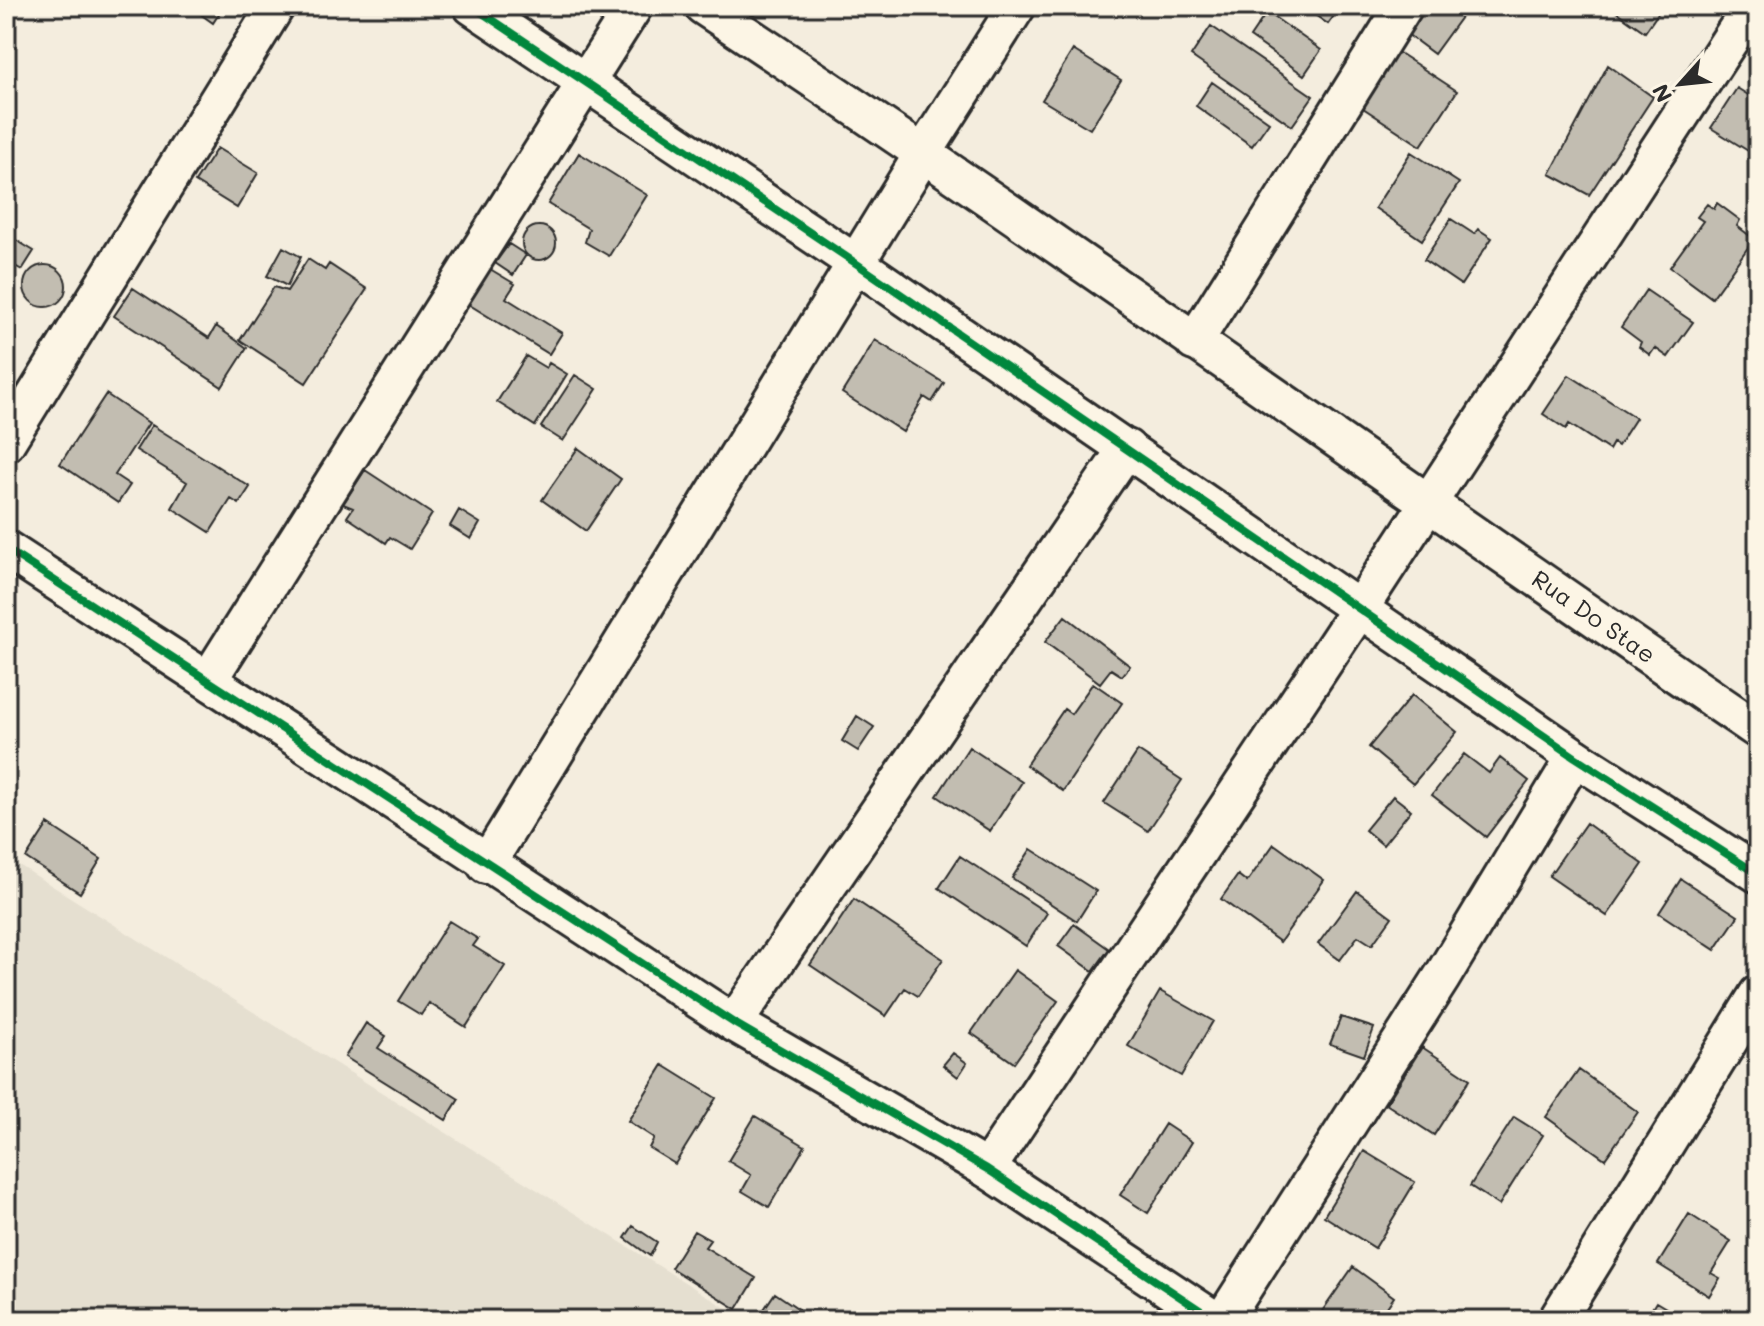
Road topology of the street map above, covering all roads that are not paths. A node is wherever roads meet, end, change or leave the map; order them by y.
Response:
1 (276, 6) edge
2 (472, 6) edge
3 (634, 6) edge
4 (703, 6) edge
5 (1017, 6) edge
6 (1404, 6) edge
7 (1752, 6) edge
8 (586, 81) junction
9 (924, 152) junction
10 (857, 264) junction
11 (1194, 342) junction
12 (6, 443) edge
13 (1127, 448) junction
14 (1427, 505) junction
15 (6, 549) edge
16 (1358, 611) junction
17 (209, 679) junction
18 (1758, 730) edge
19 (1575, 757) junction
20 (486, 865) junction
21 (1758, 874) edge
22 (1758, 994) edge
23 (734, 1023) junction
24 (987, 1169) junction
25 (1215, 1320) edge
26 (1223, 1320) edge
27 (1557, 1320) edge

1 - 12 street
2 - 8 street
3 - 8 street
4 - 9 street, Rua Do Stae
5 - 9 street
6 - 11 street
7 - 14 street
8 - 10 street
8 - 17 street
9 - 10 street
9 - 11 street, Rua Do Stae
10 - 13 street
10 - 20 street
11 - 14 street, Rua Do Stae
13 - 16 street
13 - 23 street
14 - 16 street
14 - 18 street, Rua Do Stae
15 - 17 street
16 - 19 street
16 - 24 street
17 - 20 street
19 - 21 street
19 - 26 street
20 - 23 street
22 - 27 street
23 - 24 street
24 - 25 street

